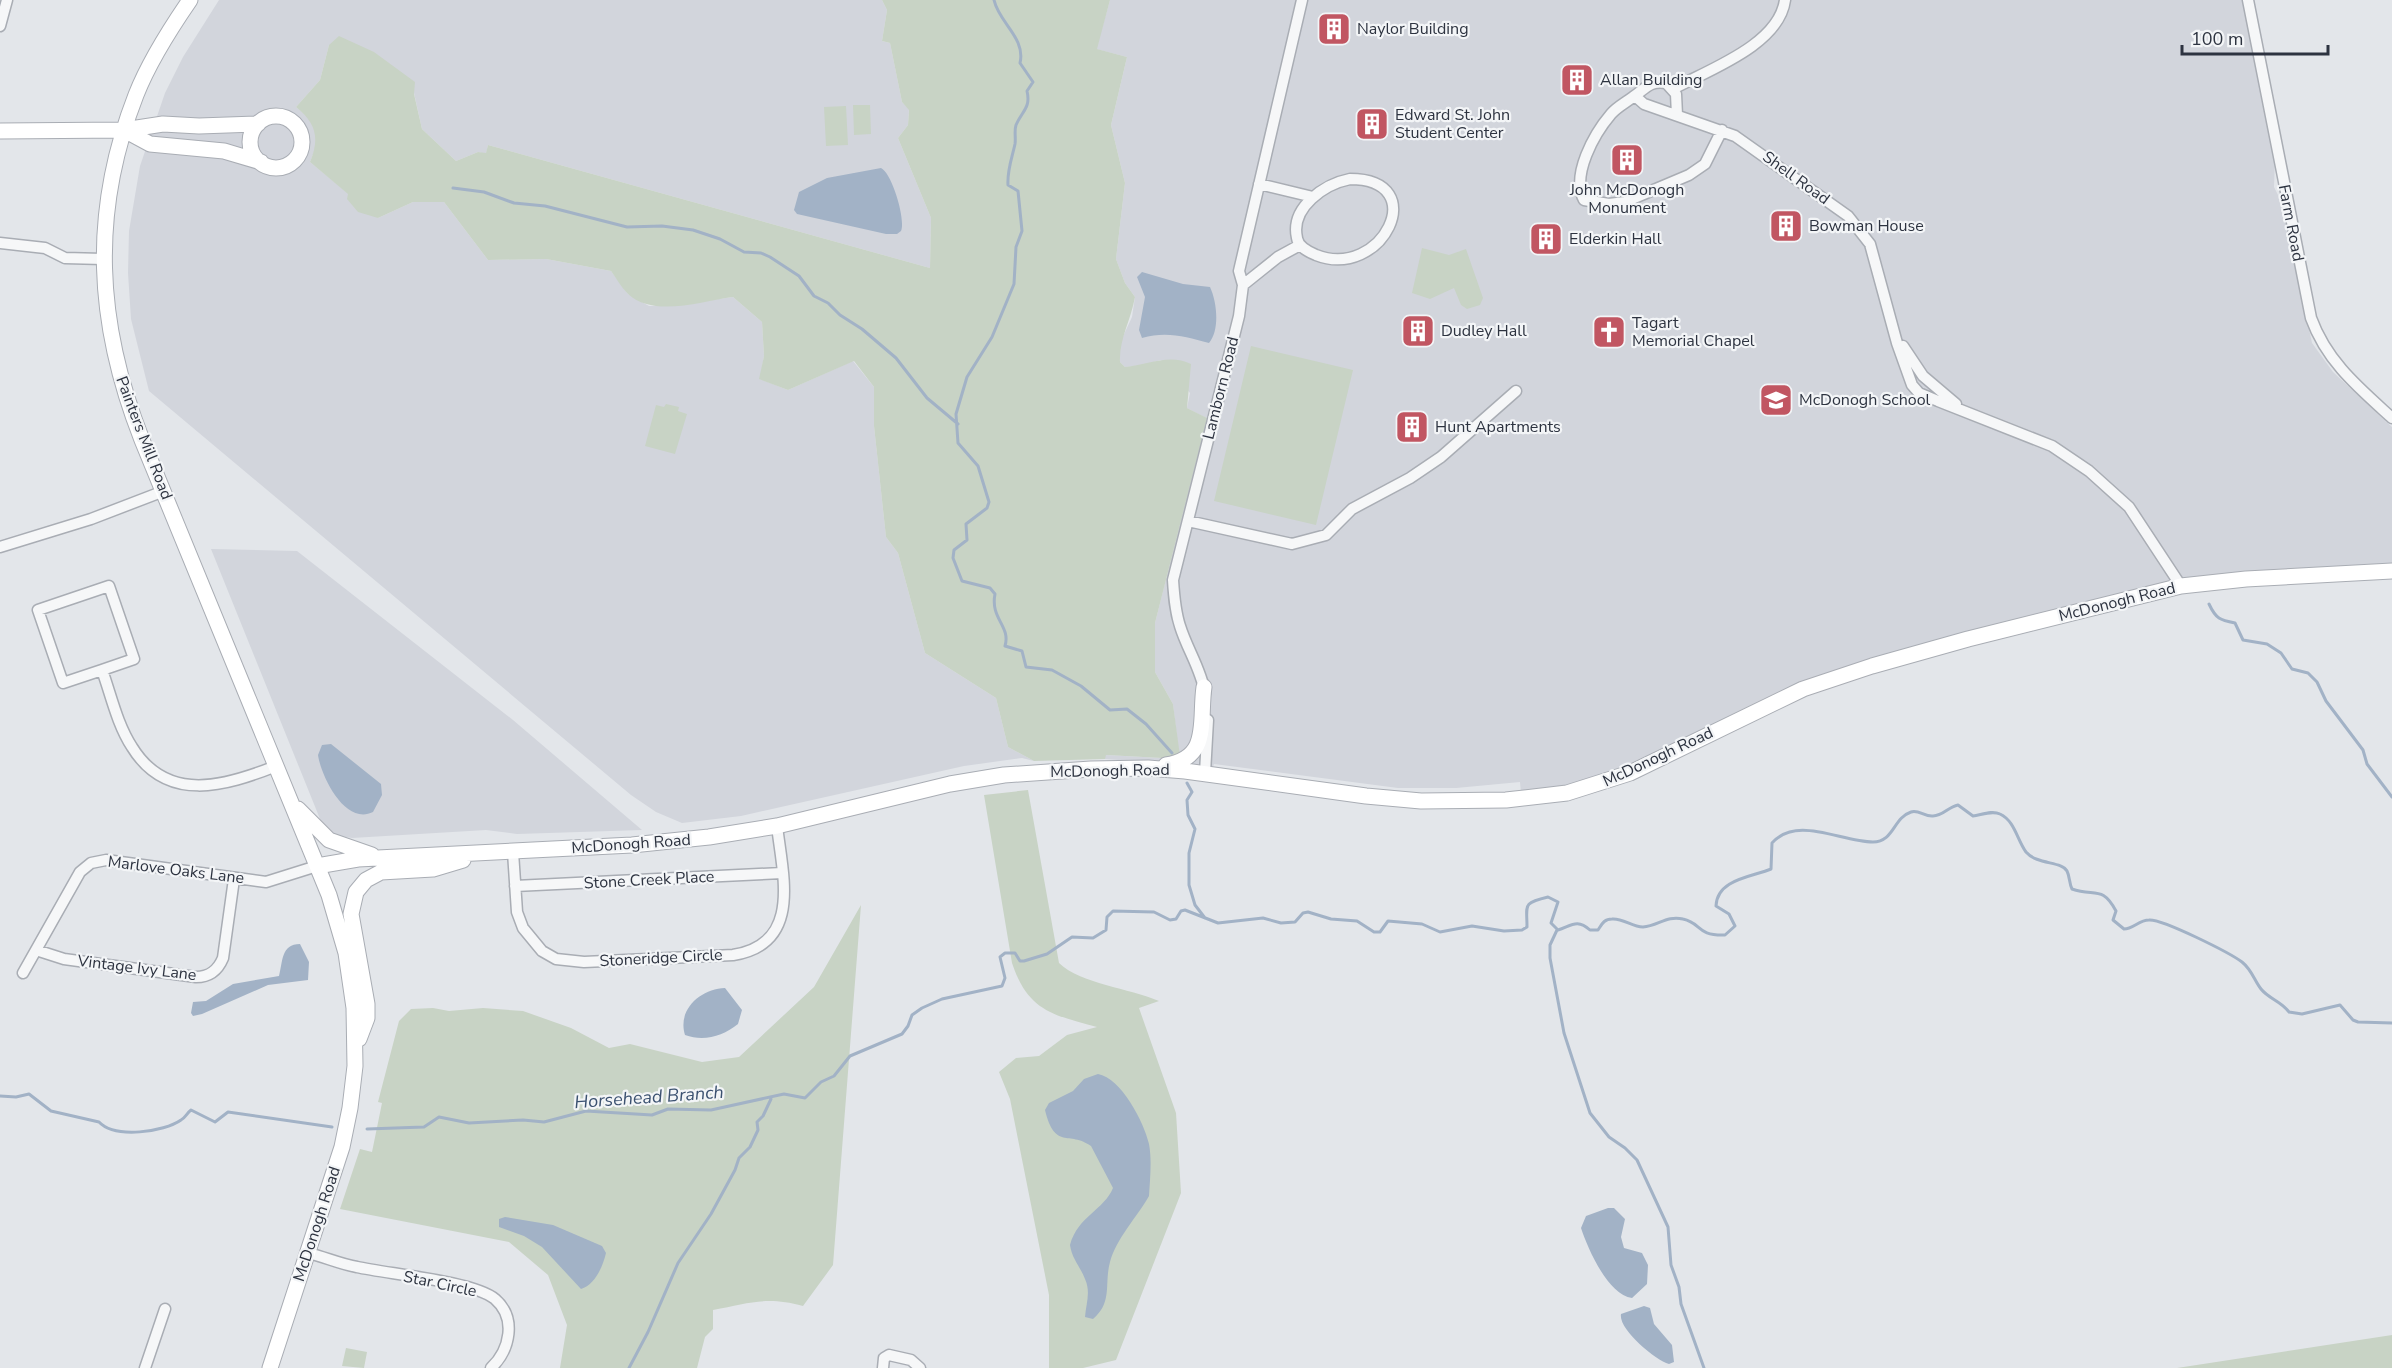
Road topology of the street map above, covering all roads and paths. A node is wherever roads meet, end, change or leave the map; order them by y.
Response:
1 (7, 0) edge
2 (190, 0) edge
3 (1302, 0) edge
4 (1785, 0) edge
5 (2248, 0) edge
6 (0, 26) edge
7 (1673, 89) junction
8 (1635, 96) junction
9 (1677, 115) junction
10 (258, 124) junction
11 (124, 130) junction
12 (1722, 130) junction
13 (0, 131) edge
14 (261, 162) junction
15 (1259, 184) junction
16 (1313, 197) junction
17 (0, 243) edge
18 (1300, 245) junction
19 (103, 259) junction
20 (1242, 285) junction
21 (1516, 391) dead end
22 (2392, 418) edge
23 (164, 491) junction
24 (1188, 521) junction
25 (0, 547) edge
26 (2392, 571) edge
27 (2181, 586) junction
28 (102, 670) junction
29 (1204, 687) junction
30 (276, 766) junction
31 (1148, 768) junction
32 (1205, 773) junction
33 (291, 802) junction
34 (777, 826) junction
35 (513, 852) junction
36 (489, 853) junction
37 (384, 858) junction
38 (317, 866) junction
39 (783, 873) junction
40 (234, 879) junction
41 (515, 886) junction
42 (36, 950) junction
43 (23, 973) dead end
44 (355, 1051) junction
45 (308, 1254) junction
46 (165, 1309) dead end
47 (145, 1368) edge
48 (270, 1368) edge
49 (491, 1368) edge
50 (883, 1368) edge
51 (920, 1368) edge

1 - 6 street
2 - 11 main road, Painters Mill Road
3 - 15 street, Lamborn Road
4 - 7 street
5 - 22 street, Farm Road
7 - 8 street
7 - 9 street
8 - 9 street, Shell Road
8 - 12 street
9 - 12 street, Shell Road
10 - 11 main road
10 - 14 main road
10 - 14 main road
11 - 13 main road
11 - 14 main road
11 - 19 main road, Painters Mill Road
12 - 27 street, Shell Road
15 - 16 street
15 - 20 street, Lamborn Road
16 - 18 street
16 - 18 street
17 - 19 street
18 - 20 street
19 - 23 main road, Painters Mill Road
20 - 24 street, Lamborn Road
21 - 24 street
23 - 25 street
23 - 30 main road, Painters Mill Road
24 - 29 street, Lamborn Road
26 - 27 main road, McDonogh Road
27 - 32 main road, McDonogh Road
28 - 28 street
28 - 30 street
29 - 31 main road
29 - 32 street, Lamborn Road
30 - 33 main road, Painters Mill Road
31 - 32 main road, McDonogh Road
31 - 34 main road, McDonogh Road
33 - 37 main road
33 - 38 main road, Painters Mill Road
34 - 35 main road, McDonogh Road
34 - 39 street, Stoneridge Circle
35 - 36 main road, McDonogh Road
35 - 41 street, Stoneridge Circle
36 - 37 main road, McDonogh Road
36 - 44 main road
37 - 38 main road, McDonogh Road
38 - 40 street, Marlove Oaks Lane
38 - 44 main road, McDonogh Road
39 - 41 street, Stone Creek Place
39 - 41 street, Stoneridge Circle
40 - 42 street, Marlove Oaks Lane
40 - 42 street, Vintage Ivy Lane
42 - 43 street, Marlove Oaks Lane
44 - 45 main road, McDonogh Road
45 - 48 main road, McDonogh Road
45 - 49 street, Star Circle
46 - 47 street
50 - 51 street

